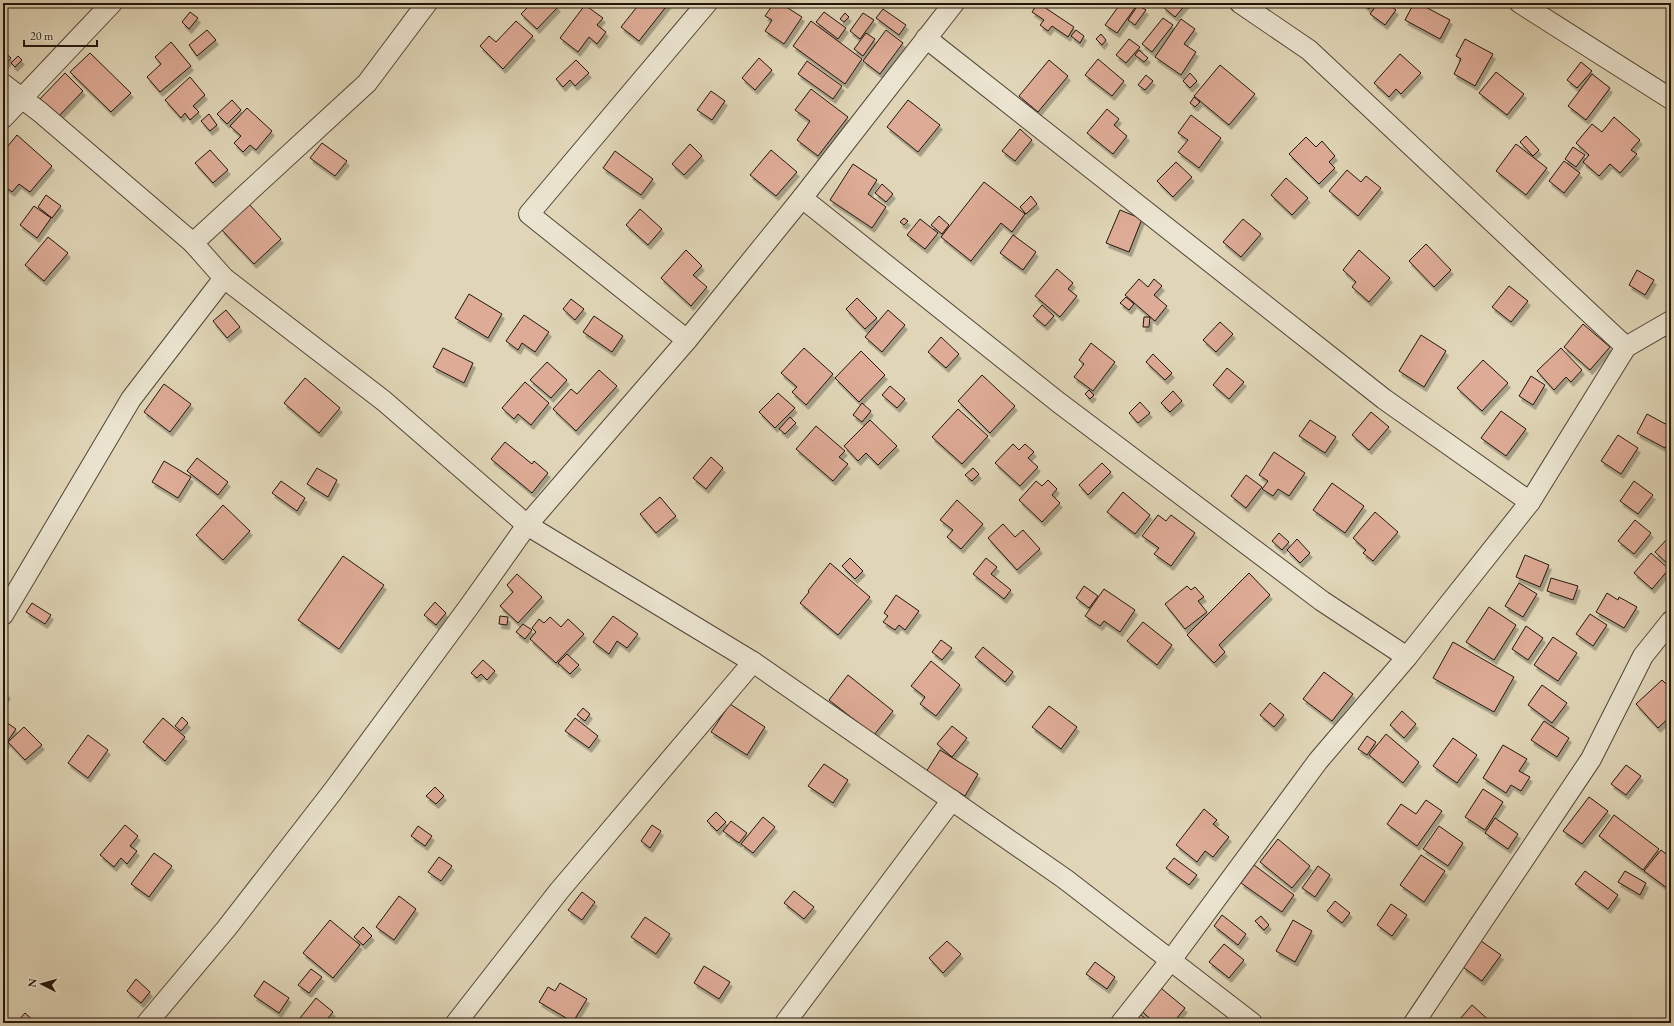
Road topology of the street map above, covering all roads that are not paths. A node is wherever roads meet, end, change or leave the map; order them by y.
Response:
1 (112, 3) edge
2 (427, 3) edge
3 (707, 3) edge
4 (954, 3) edge
5 (1240, 3) edge
6 (1520, 3) edge
7 (926, 38) junction
8 (3, 84) edge
9 (22, 98) junction
10 (1671, 99) edge
11 (3, 118) edge
12 (802, 198) junction
13 (193, 243) junction
14 (224, 278) junction
15 (1671, 321) edge
16 (687, 340) junction
17 (1626, 348) junction
18 (1530, 502) junction
19 (527, 525) junction
20 (3, 615) edge
21 (1671, 621) edge
22 (1407, 657) junction
23 (753, 662) junction
24 (952, 800) junction
25 (1170, 960) junction
26 (148, 1023) edge
27 (456, 1023) edge
28 (785, 1023) edge
29 (1121, 1023) edge
30 (1252, 1023) edge
31 (1414, 1023) edge

1 - 9 street
2 - 13 street
3 - 16 street
4 - 7 street
5 - 17 street
6 - 10 street
7 - 12 street
7 - 18 street
8 - 9 street
9 - 11 street
9 - 13 street
12 - 16 street
12 - 22 street
13 - 14 street
14 - 19 street
14 - 20 street
15 - 17 street
16 - 19 street
17 - 18 street
18 - 22 street
19 - 23 street
19 - 26 street
21 - 31 street
22 - 25 street
23 - 24 street
23 - 27 street
24 - 25 street
24 - 28 street
25 - 29 street
25 - 30 street

